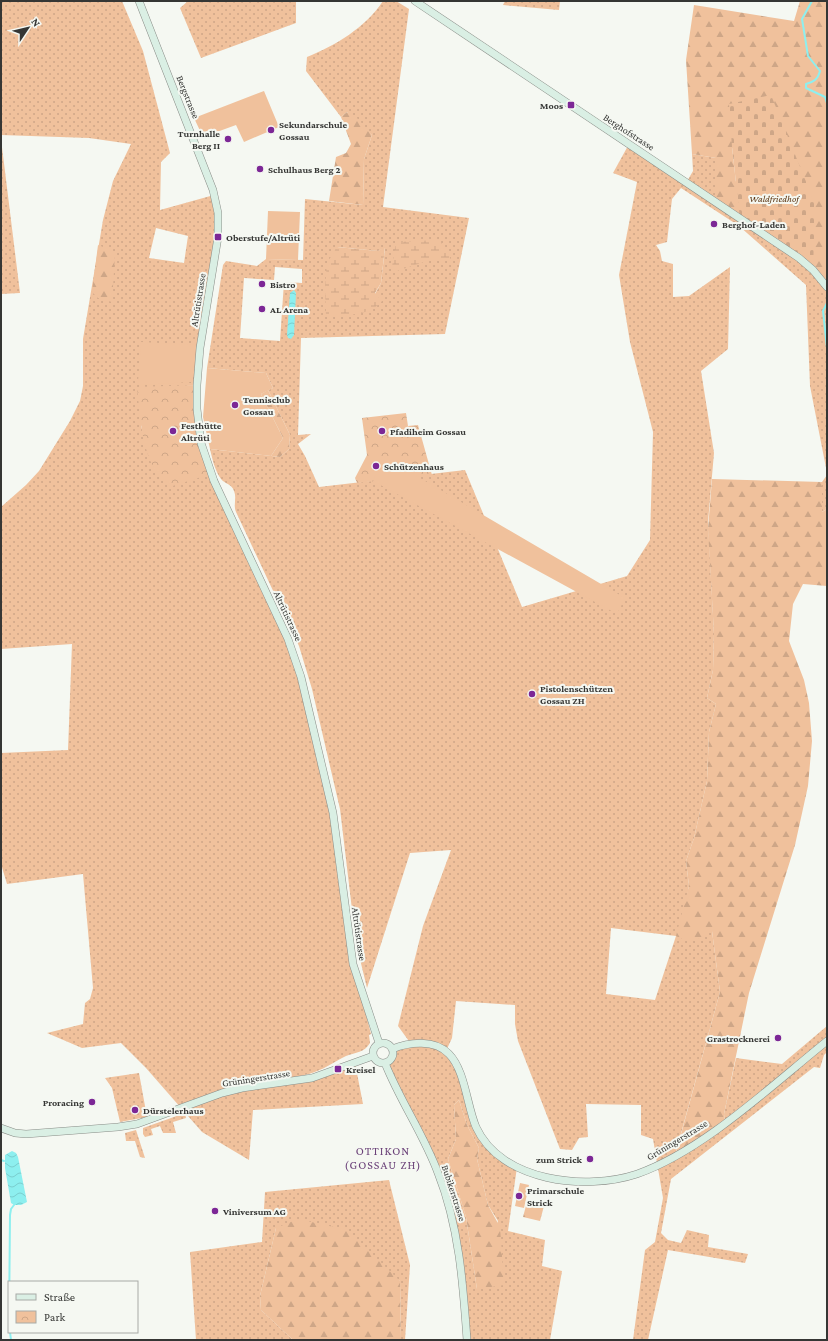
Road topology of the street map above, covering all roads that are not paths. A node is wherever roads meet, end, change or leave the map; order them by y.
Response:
1 (138, 1) edge
2 (415, 1) edge
3 (216, 202) joint
4 (827, 287) edge
5 (827, 1042) edge
6 (379, 1043) junction
7 (392, 1049) junction
8 (373, 1056) junction
9 (385, 1063) junction
10 (1, 1128) edge
11 (467, 1340) edge

1 - 3 street, Bergstrasse
2 - 4 street, Berghofstrasse
3 - 6 street, Altrütistrasse
5 - 7 street, Grüningerstrasse
6 - 7 street
6 - 8 street
7 - 9 street
8 - 9 street
8 - 10 street, Grüningerstrasse
9 - 11 street, Bubikerstrasse

